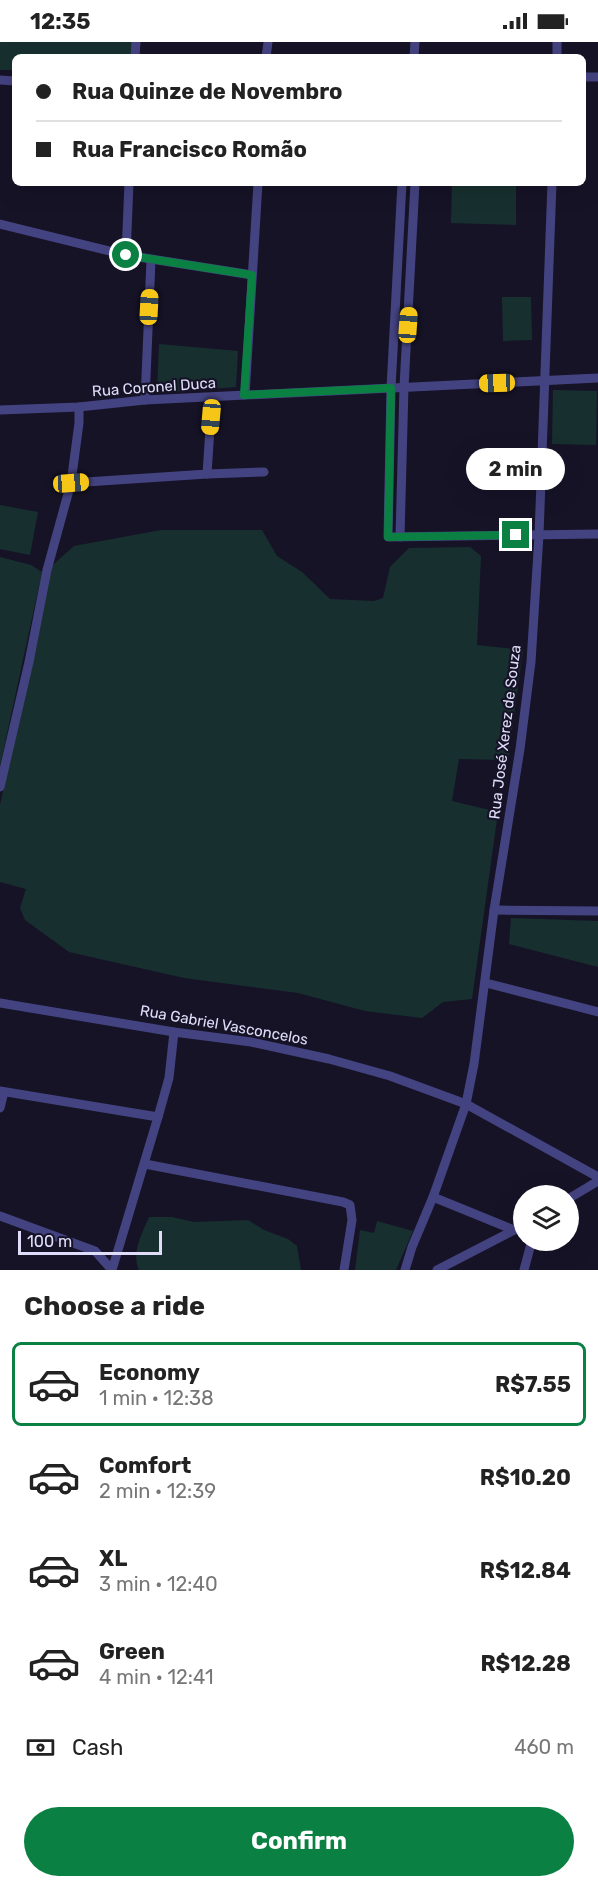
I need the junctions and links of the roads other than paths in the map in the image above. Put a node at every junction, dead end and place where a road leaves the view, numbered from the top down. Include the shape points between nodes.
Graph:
1 (129, 186) edge
2 (258, 186) edge
3 (402, 186) edge
4 (415, 186) edge
5 (552, 186) edge
6 (0, 224) edge
7 (400, 243) junction
8 (412, 243) junction
9 (126, 255) junction
10 (151, 260) junction
11 (252, 275) junction
12 (397, 304) junction
13 (410, 304) junction
14 (598, 378) edge
15 (543, 381) junction
16 (404, 387) junction
17 (391, 388) junction
18 (244, 395) junction
19 (212, 398) junction
20 (145, 400) junction
21 (79, 407) junction
22 (0, 410) edge
23 (264, 472) dead end
24 (207, 474) junction
25 (400, 477) junction
26 (388, 478) junction
27 (71, 483) junction
28 (598, 534) edge
29 (538, 535) junction
30 (400, 537) junction
31 (0, 787) edge
32 (494, 910) junction
33 (598, 911) edge
34 (486, 983) junction
35 (0, 1003) edge
36 (598, 1012) edge
37 (174, 1032) junction
38 (2, 1092) edge
39 (466, 1104) junction
40 (0, 1108) edge
41 (158, 1117) junction
42 (145, 1164) junction
43 (598, 1179) edge
44 (579, 1192) edge
45 (433, 1197) junction
46 (0, 1216) edge
47 (513, 1230) edge
48 (513, 1231) edge
49 (529, 1251) edge
50 (112, 1270) edge
51 (344, 1270) edge
52 (405, 1270) edge
53 (437, 1270) edge
54 (524, 1270) edge

1 - 9 street
2 - 11 street
3 - 7 street
4 - 8 street
5 - 15 street, Rua José Xerez de Souza
6 - 9 street
7 - 8 street
7 - 12 street
8 - 13 street
9 - 10 street
10 - 11 street
10 - 20 street
11 - 18 street
12 - 13 street
12 - 17 street
13 - 16 street
14 - 15 street, Rua Coronel Duca
15 - 16 street, Rua Coronel Duca
15 - 29 street, Rua José Xerez de Souza
16 - 17 street, Rua Coronel Duca
16 - 25 street
17 - 18 street, Rua Coronel Duca
17 - 26 street
18 - 19 street, Rua Coronel Duca
19 - 20 street, Rua Coronel Duca
19 - 24 street
20 - 21 street, Rua Coronel Duca
21 - 22 street, Rua Coronel Duca
21 - 27 street
23 - 24 street
24 - 27 street
25 - 26 street
25 - 30 street
26 - 30 street via 388,537
27 - 31 street via 47,570
28 - 29 street
29 - 30 street
29 - 32 street, Rua José Xerez de Souza via 531,662
32 - 33 street
32 - 34 street, Rua José Xerez de Souza
34 - 36 street
34 - 39 street, Rua José Xerez de Souza
35 - 37 street, Rua Gabriel Vasconcelos
37 - 39 street, Rua Gabriel Vasconcelos via 251,1042 329,1059
37 - 41 street via 169,1078
38 - 40 street
38 - 41 street
39 - 43 street, Rua Gabriel Vasconcelos
39 - 45 street, Rua José Xerez de Souza
41 - 42 street
42 - 50 street
42 - 51 street via 350,1205 352,1220
43 - 44 street
45 - 47 street
45 - 52 street, Rua José Xerez de Souza
46 - 50 street via 95,1251
48 - 53 street
49 - 54 street

